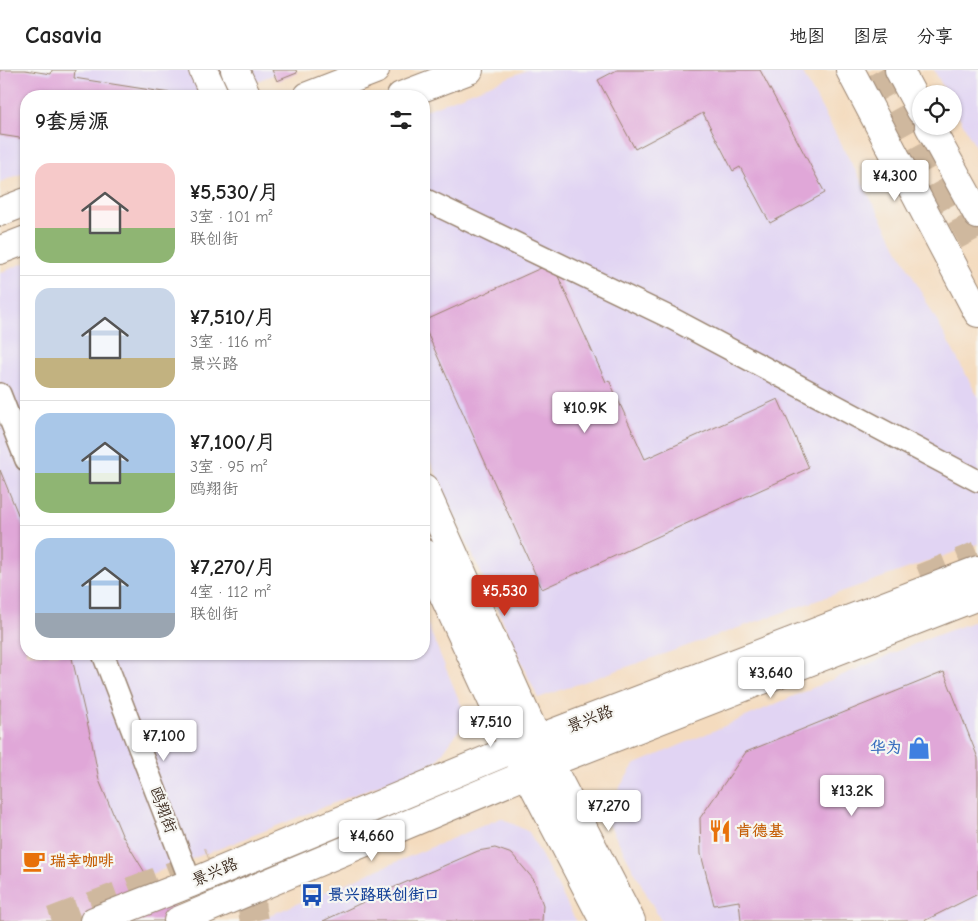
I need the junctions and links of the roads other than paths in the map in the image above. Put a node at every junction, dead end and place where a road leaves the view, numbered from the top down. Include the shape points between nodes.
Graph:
1 (203, 70) edge
2 (235, 70) edge
3 (375, 70) edge
4 (469, 70) edge
5 (850, 70) edge
6 (899, 70) edge
7 (212, 90) edge
8 (244, 90) edge
9 (323, 90) edge
10 (417, 90) edge
11 (912, 94) edge
12 (935, 135) edge
13 (430, 202) edge
14 (20, 204) edge
15 (0, 212) edge
16 (978, 215) edge
17 (20, 242) edge
18 (0, 250) edge
19 (978, 313) edge
20 (0, 394) edge
21 (20, 445) edge
22 (978, 481) edge
23 (430, 503) edge
24 (430, 564) edge
25 (978, 570) edge
26 (978, 596) edge
27 (105, 660) edge
28 (526, 744) junction
29 (538, 769) junction
30 (191, 883) junction
31 (94, 921) edge
32 (178, 921) edge
33 (604, 921) edge
34 (631, 921) edge

1 - 7 street
2 - 8 street
3 - 9 street
4 - 10 street
5 - 19 street
6 - 11 street
12 - 16 street
13 - 22 street via 671,318
14 - 15 street
17 - 18 street
20 - 21 street
23 - 28 street
24 - 28 street
25 - 28 street, 景兴路
26 - 29 street, 景兴路
27 - 30 street, 鸥翔街
28 - 29 street
28 - 30 street, 景兴路
29 - 32 street, 景兴路
29 - 33 street
29 - 34 street
30 - 31 street, 景兴路

